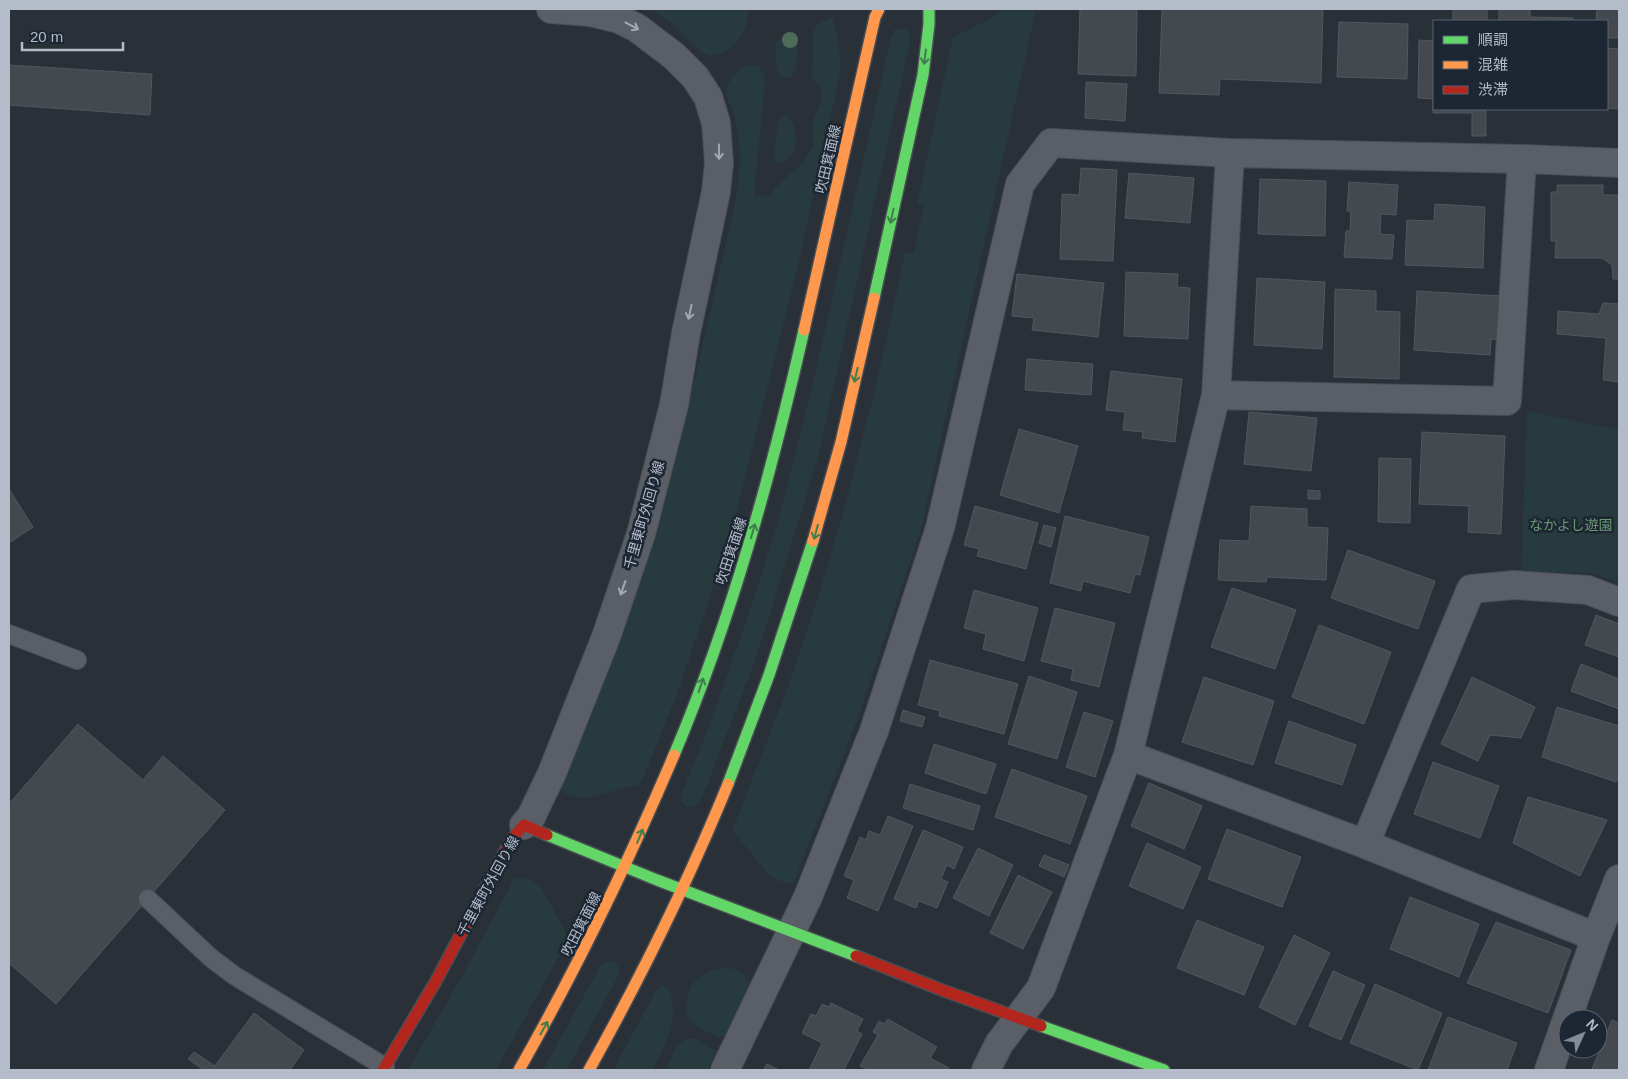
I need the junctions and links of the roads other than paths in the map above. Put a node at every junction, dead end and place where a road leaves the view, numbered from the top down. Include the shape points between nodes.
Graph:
1 (551, 9) edge
2 (879, 9) edge
3 (929, 9) edge
4 (1230, 153) junction
5 (1522, 159) junction
6 (1619, 163) edge
7 (1216, 395) junction
8 (1619, 602) edge
9 (9, 634) edge
10 (77, 660) dead end
11 (1128, 755) junction
12 (524, 825) junction
13 (1365, 844) junction
14 (626, 868) junction
15 (1619, 879) edge
16 (683, 890) junction
17 (148, 898) dead end
18 (792, 931) junction
19 (1596, 937) junction
20 (1019, 1017) junction
21 (384, 1069) edge
22 (519, 1070) edge
23 (589, 1070) edge
24 (725, 1070) edge
25 (986, 1070) edge
26 (1164, 1070) edge
27 (1549, 1070) edge

1 -> 12 street, 千里東町外回り線 via 590,12 619,19 637,28 674,56 696,78 708,97 716,123 719,162 674,405 641,534 606,637 552,773
14 -> 2 main road, 吹田箕面線 via 686,726 756,524
3 -> 16 main road via 923,75 840,444 820,517 760,700
4 - 5 street
4 - 7 street
4 - 18 street via 1051,143 1020,184 940,528 874,731
5 - 6 street
5 - 7 street via 1507,401
7 - 11 street
8 - 13 street via 1588,590 1514,585 1471,589
9 - 10 lane
11 - 13 street
11 - 20 street via 1041,988
12 - 14 main road
12 - 21 main road, 千里東町外回り線 via 500,859 436,981
13 - 19 street
14 - 16 main road
22 -> 14 main road, 吹田箕面線
15 - 19 street
16 - 18 main road
16 - 23 main road
17 - 21 lane via 211,958 235,976
18 - 20 main road
18 - 24 street
19 - 27 street
20 - 25 street via 998,1044
20 - 26 main road

